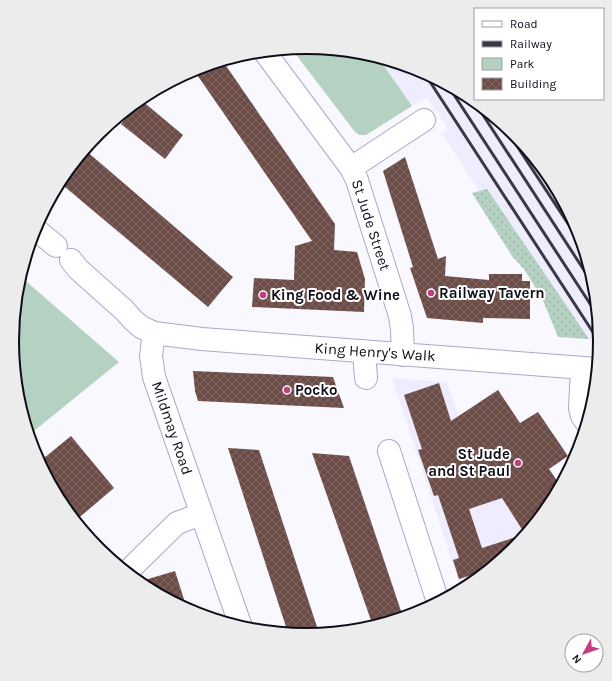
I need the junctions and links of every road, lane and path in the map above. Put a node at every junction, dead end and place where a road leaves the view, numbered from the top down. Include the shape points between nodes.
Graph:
1 (268, 56) edge
2 (424, 120) dead end
3 (351, 168) junction
4 (40, 233) edge
5 (154, 333) junction
6 (364, 351) junction
7 (403, 355) junction
8 (590, 368) edge
9 (366, 378) dead end
10 (583, 417) edge
11 (389, 451) dead end
12 (201, 514) junction
13 (131, 568) edge
14 (436, 596) edge
15 (238, 619) edge

1 - 3 street, St Jude Street
2 - 3 street
3 - 7 street, St Jude Street via 371,220 400,316
4 - 5 street via 133,320
5 - 6 street, King Henry's Walk
5 - 12 street, Mildmay Road via 151,356 154,377
6 - 7 street, King Henry's Walk
6 - 9 street
7 - 8 street, King Henry's Walk
8 - 10 street via 580,408
11 - 14 street
12 - 13 street via 177,523
12 - 15 street, Mildmay Road

